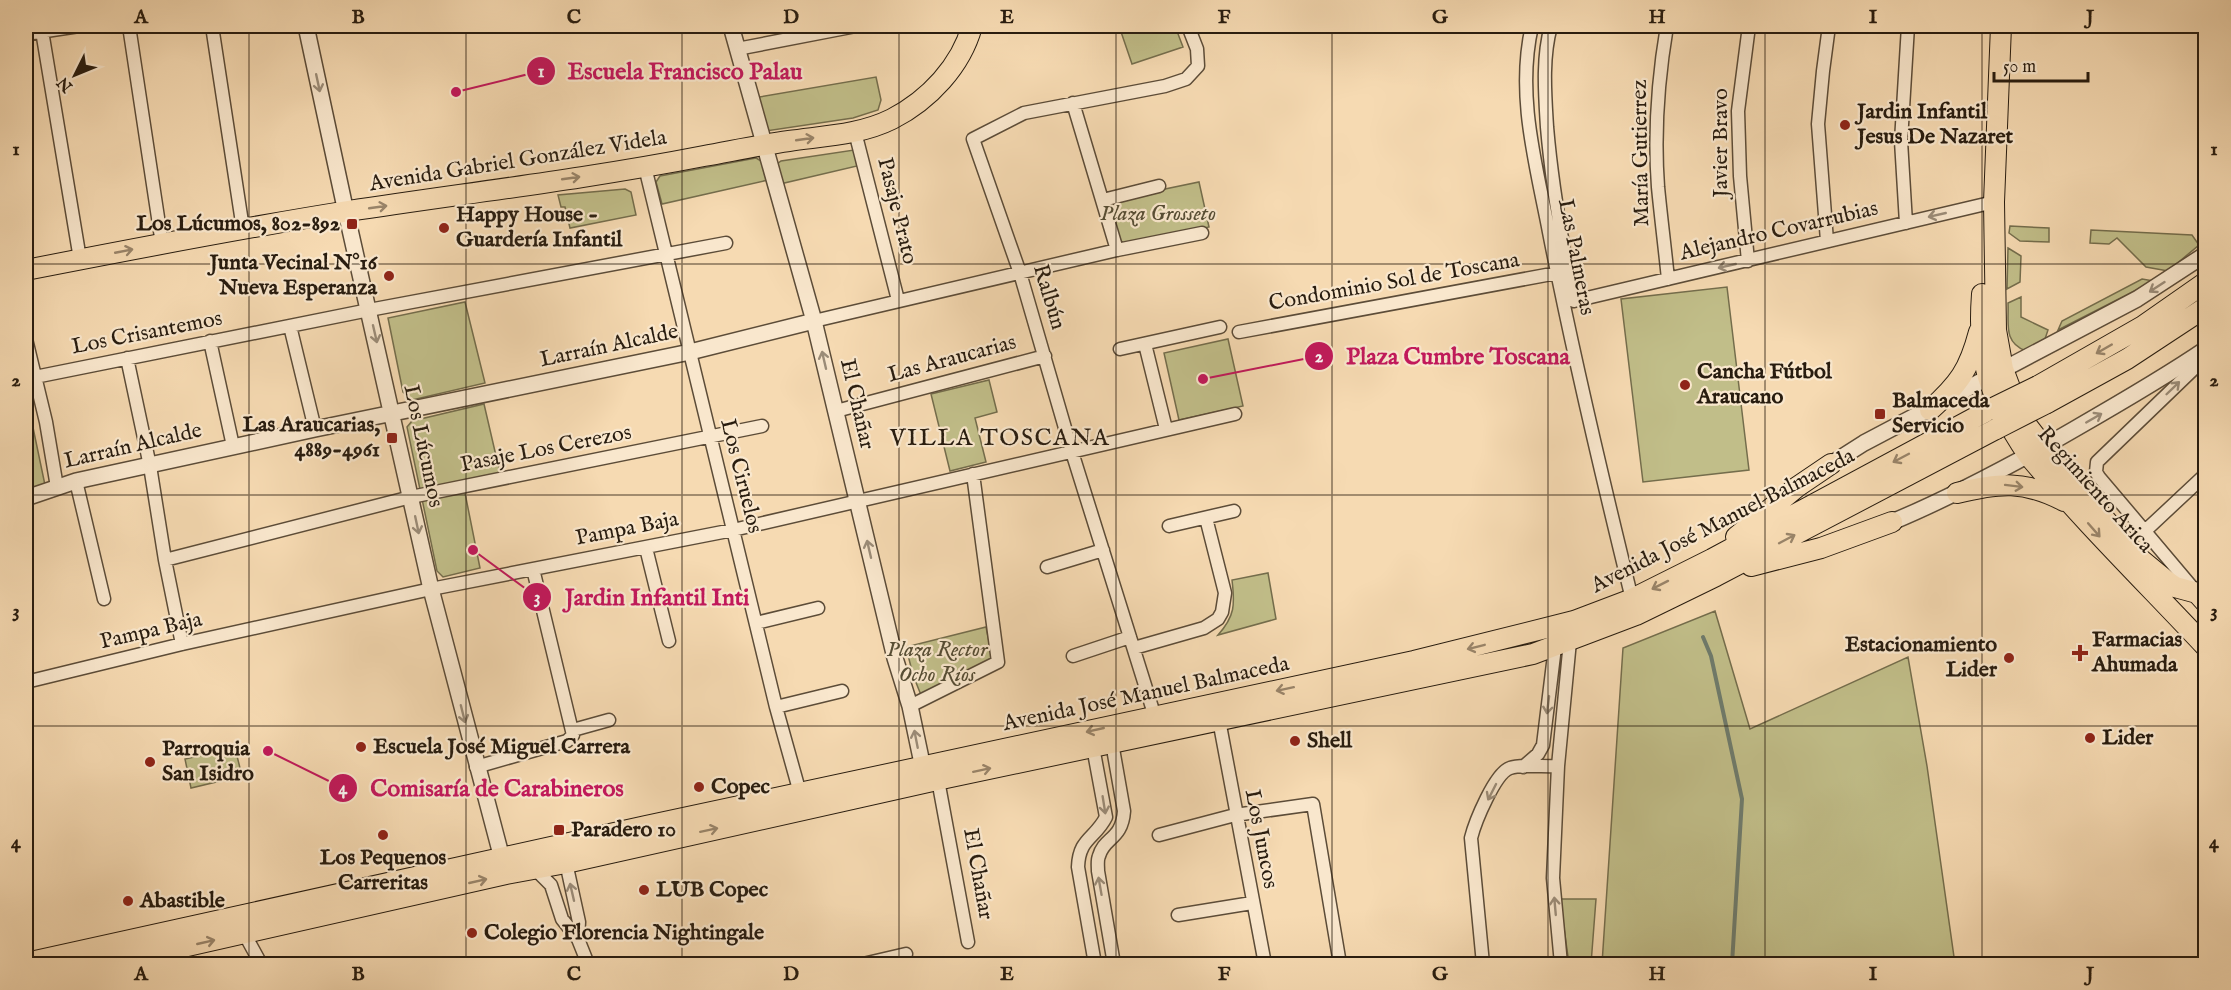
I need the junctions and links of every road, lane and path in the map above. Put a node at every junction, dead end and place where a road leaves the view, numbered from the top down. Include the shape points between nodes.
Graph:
1 (79, 26) edge
2 (129, 26) edge
3 (212, 26) edge
4 (306, 26) edge
5 (731, 26) edge
6 (856, 26) edge
7 (972, 26) edge
8 (1188, 26) edge
9 (1532, 26) edge
10 (1551, 26) edge
11 (1668, 26) edge
12 (1749, 26) edge
13 (1829, 26) edge
14 (1908, 26) edge
15 (2001, 26) edge
16 (42, 31) junction
17 (26, 34) edge
18 (737, 49) junction
19 (1073, 103) junction
20 (855, 132) junction
21 (764, 145) junction
22 (645, 167) junction
23 (1159, 186) dead end
24 (1103, 200) junction
25 (1994, 202) junction
26 (346, 212) junction
27 (1906, 223) junction
28 (243, 229) junction
29 (1202, 233) dead end
30 (1827, 242) junction
31 (726, 243) dead end
32 (162, 244) junction
33 (1117, 250) junction
34 (666, 254) junction
35 (2205, 254) edge
36 (80, 259) junction
37 (1748, 261) junction
38 (26, 270) edge
39 (1020, 273) junction
40 (1557, 273) junction
41 (1668, 279) junction
42 (2205, 282) edge
43 (898, 300) junction
44 (1574, 301) joint
45 (2205, 307) edge
46 (369, 310) junction
47 (814, 321) junction
48 (1982, 321) junction
49 (290, 326) junction
50 (1220, 327) dead end
51 (1239, 332) dead end
52 (26, 339) edge
53 (210, 341) junction
54 (1145, 344) junction
55 (1120, 349) dead end
56 (2205, 349) edge
57 (690, 352) junction
58 (1045, 356) junction
59 (2205, 357) edge
60 (127, 358) junction
61 (1995, 373) junction
62 (31, 374) edge
63 (2043, 394) junction
64 (1930, 410) junction
65 (836, 411) junction
66 (393, 414) junction
67 (1235, 414) dead end
68 (762, 426) dead end
69 (315, 429) junction
70 (1166, 429) junction
71 (711, 438) junction
72 (233, 446) junction
73 (2036, 451) junction
74 (1072, 452) junction
75 (1831, 464) joint
76 (150, 466) junction
77 (973, 474) junction
78 (2205, 474) edge
79 (76, 481) junction
80 (57, 487) junction
81 (1957, 493) junction
82 (411, 497) junction
83 (26, 498) edge
84 (858, 501) junction
85 (2075, 509) junction
86 (1234, 511) dead end
87 (1206, 518) junction
88 (1892, 522) joint
89 (1169, 526) dead end
90 (733, 530) junction
91 (2145, 531) junction
92 (646, 548) junction
93 (1103, 550) junction
94 (165, 560) junction
95 (1047, 567) dead end
96 (1714, 567) junction
97 (533, 569) junction
98 (431, 589) junction
99 (2203, 594) edge
100 (104, 598) dead end
101 (1632, 599) junction
102 (819, 608) dead end
103 (756, 623) junction
104 (669, 641) dead end
105 (1132, 643) junction
106 (182, 644) junction
107 (1562, 644) junction
108 (2205, 647) edge
109 (1073, 656) dead end
110 (26, 682) edge
111 (842, 691) dead end
112 (776, 706) junction
113 (909, 706) junction
114 (1155, 717) junction
115 (609, 720) dead end
116 (1219, 720) junction
117 (573, 730) junction
118 (1103, 745) junction
119 (1558, 766) junction
120 (476, 767) junction
121 (1523, 767) junction
122 (930, 774) junction
123 (800, 793) junction
124 (1235, 815) junction
125 (1159, 836) dead end
126 (564, 854) junction
127 (504, 867) junction
128 (536, 870) junction
129 (1252, 903) junction
130 (1178, 915) dead end
131 (1106, 917) junction
132 (1087, 919) junction
133 (244, 933) junction
134 (578, 939) junction
135 (968, 942) dead end
136 (906, 954) dead end
137 (129, 962) edge
138 (26, 963) edge
139 (108, 964) edge
140 (261, 964) edge
141 (588, 964) edge
142 (863, 964) edge
143 (1095, 964) edge
144 (1114, 964) edge
145 (1265, 964) edge
146 (1340, 964) edge
147 (1483, 964) edge
148 (1561, 964) edge

1 - 16 street
2 - 32 street
3 - 28 street
4 -> 26 street, Los Lúcumos
5 - 18 street, El Chañar
6 - 18 street
7 - 20 main road, Avenida Gabriel González Videla via 953,67 933,90 893,119
8 - 19 street, Ralbún via 1197,49 1198,66 1186,80
9 - 40 street, Las Palmeras via 1526,67 1527,103
10 - 44 street, Las Palmeras via 1546,47 1545,102 1557,215
11 - 41 street, María Gutierrez via 1660,68 1657,127 1658,186
12 - 37 street, Javier Bravo via 1738,111
13 - 30 street via 1818,124
14 - 27 street via 1901,141
15 - 25 main road, Regimiento Arica
16 - 17 street
16 - 36 street
18 - 21 street, El Chañar
19 - 24 street
19 - 39 street, Ralbún via 1024,113 973,139
21 -> 20 main road, Avenida Gabriel González Videla
20 - 43 street, Pasaje Prato
21 - 22 main road, Avenida Gabriel González Videla
21 - 47 street, El Chañar
26 -> 22 main road, Avenida Gabriel González Videla
22 - 34 street, Los Ciruelos
23 - 24 street
24 - 33 street
25 -> 27 street, Alejandro Covarrubias
25 - 48 main road, Regimiento Arica
25 - 61 main road, Regimiento Arica
26 - 28 main road, Avenida Gabriel González Videla
26 - 46 street, Los Lúcumos
27 - 30 street, Alejandro Covarrubias
28 - 32 main road, Avenida Gabriel González Videla
29 - 33 street, Larraín Alcalde
30 - 37 street, Alejandro Covarrubias
31 - 34 street, Los Crisantemos
36 -> 32 main road, Avenida Gabriel González Videla
33 - 39 street, Larraín Alcalde
34 - 46 street, Los Crisantemos
34 - 57 street, Los Ciruelos
35 -> 61 street via 2137,299
36 - 38 main road, Avenida Gabriel González Videla
37 -> 41 street, Alejandro Covarrubias
39 - 43 street, Larraín Alcalde
39 - 58 street, Ralbún
40 - 51 street, Condominio Sol de Toscana
40 - 101 street, Las Palmeras
41 - 44 street, Alejandro Covarrubias
42 -> 63 main road, Avenida José Manuel Balmaceda
43 - 47 street, Larraín Alcalde
45 - 63 main road, Avenida José Manuel Balmaceda via 2127,359
46 - 49 street, Los Crisantemos
46 -> 66 street, Los Lúcumos
47 - 57 street, Larraín Alcalde
65 -> 47 street, El Chañar
48 - 61 main road, Regimiento Arica
48 - 64 main road via 1961,377
49 - 53 street, Los Crisantemos
49 - 69 street
50 - 54 street
52 - 62 street
53 - 60 street, Los Crisantemos
53 - 72 street
54 - 55 street
54 - 70 street
73 -> 56 street via 2152,385
57 - 66 street, Larraín Alcalde
57 - 71 street, Los Ciruelos
58 - 65 street, Las Araucarias
58 - 74 street, Ralbún
91 -> 59 street via 2099,477 2097,462
60 - 62 street, Los Crisantemos
60 - 76 street
61 - 64 street
61 - 73 main road, Regimiento Arica via 2034,437
62 - 80 street via 46,422
96 -> 63 main road, Avenida José Manuel Balmaceda, bridge via 1996,429
63 -> 96 main road, Avenida José Manuel Balmaceda, bridge via 1989,410
64 - 75 street
65 - 84 street, El Chañar
66 - 69 street, Larraín Alcalde
66 - 82 street, Los Lúcumos
67 - 70 street, Pampa Baja
68 - 71 street, Pasaje Los Cerezos
69 - 72 street, Larraín Alcalde
70 - 74 street, Pampa Baja
71 - 82 street, Pasaje Los Cerezos
71 - 90 street, Los Ciruelos
72 - 76 street, Larraín Alcalde
73 - 81 street
73 - 85 main road, Regimiento Arica
73 - 99 main road, Regimiento Arica via 2161,577 2175,586
74 - 77 street, Pampa Baja
74 - 93 street, Ralbún
75 - 96 main road via 1748,526
76 - 79 street, Larraín Alcalde
76 - 94 street
77 - 84 street, Pampa Baja
77 - 113 street via 998,662
78 - 91 street
79 - 80 street, Larraín Alcalde
79 - 100 street
80 - 83 street, Larraín Alcalde
81 -> 85 main road via 2013,485 2043,491
81 - 88 street
82 - 94 street, Pasaje Los Cerezos
82 -> 98 street, Los Lúcumos
84 - 90 street, Pampa Baja
113 -> 84 street, El Chañar
85 -> 108 main road, Regimiento Arica
86 - 87 street
87 - 89 street
87 - 105 street via 1225,593 1218,619 1204,628
88 - 96 main road via 1821,548
90 - 92 street, Pampa Baja
90 - 103 street, Los Ciruelos
91 - 99 street
92 - 97 street, Pampa Baja
92 - 104 street
93 - 95 street
93 - 105 street, Ralbún
94 - 106 street
96 -> 101 main road, Avenida José Manuel Balmaceda
96 - 107 main road, Avenida José Manuel Balmaceda via 1636,615
97 - 98 street, Pampa Baja
97 - 117 street
98 - 106 street, Pampa Baja
98 -> 120 street, Los Lúcumos
101 -> 114 main road, Avenida José Manuel Balmaceda via 1574,621 1457,652
102 - 103 street
103 - 112 street, Los Ciruelos
105 - 109 street
105 - 114 street, Ralbún
106 - 110 street, Pampa Baja
107 - 116 main road, Avenida José Manuel Balmaceda via 1533,654
107 - 119 street
107 -> 121 street via 1543,745
111 - 112 street
112 - 123 street, Los Ciruelos
122 -> 113 street, El Chañar
114 -> 122 main road, Avenida José Manuel Balmaceda
115 - 117 street
116 - 118 main road, Avenida José Manuel Balmaceda
116 - 124 street, Los Juncos
117 - 120 street via 567,741
122 -> 118 main road, Avenida José Manuel Balmaceda
131 -> 118 street via 1098,856 1119,832 1124,811
118 -> 132 street via 1106,817 1078,855
119 - 121 street
148 -> 119 street via 1553,878
120 - 127 street, Los Lúcumos
121 -> 147 street via 1511,767 1500,774 1471,838
122 - 123 main road, Avenida José Manuel Balmaceda
126 -> 122 main road, Avenida José Manuel Balmaceda via 905,788
122 - 135 street, El Chañar
123 - 126 main road, Avenida José Manuel Balmaceda
124 - 125 street
124 - 129 street, Los Juncos
124 - 146 street via 1313,804
126 - 127 main road, Avenida José Manuel Balmaceda
126 - 128 main road, Avenida José Manuel Balmaceda
134 -> 126 street via 579,922
127 - 128 main road, Avenida José Manuel Balmaceda
133 -> 127 main road, Avenida José Manuel Balmaceda
127 - 138 main road, Avenida José Manuel Balmaceda
128 - 134 street via 551,885 562,919
129 - 130 street
129 - 145 street, Los Juncos
131 - 132 street
131 - 144 street
132 - 143 street
137 -> 133 main road, Avenida José Manuel Balmaceda
133 - 140 street
134 - 141 street
136 - 142 street
137 - 139 main road, Avenida José Manuel Balmaceda

